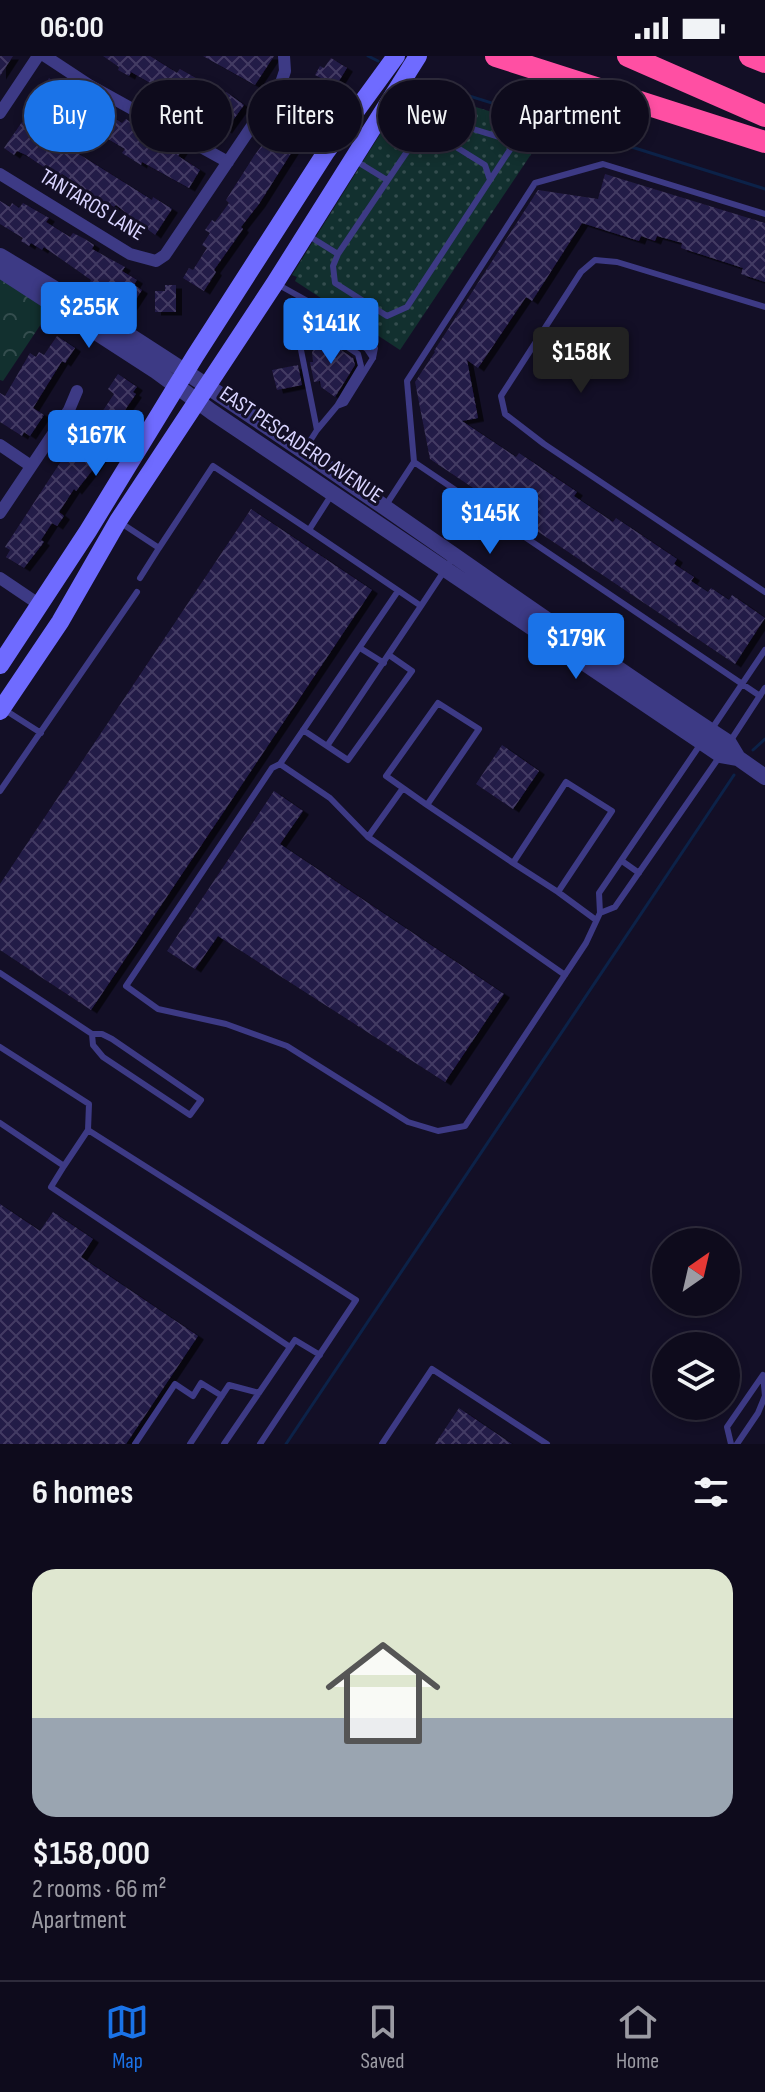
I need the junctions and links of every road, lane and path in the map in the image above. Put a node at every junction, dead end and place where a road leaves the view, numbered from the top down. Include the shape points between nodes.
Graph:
1 (38, 56) edge
2 (45, 56) edge
3 (284, 56) edge
4 (396, 56) edge
5 (418, 56) edge
6 (496, 56) edge
7 (628, 56) edge
8 (750, 56) edge
9 (765, 62) edge
10 (0, 113) edge
11 (765, 116) edge
12 (475, 130) edge
13 (765, 142) edge
14 (406, 152) edge
15 (464, 152) edge
16 (353, 159) junction
17 (228, 162) junction
18 (0, 174) edge
19 (387, 180) junction
20 (490, 180) junction
21 (765, 214) edge
22 (306, 234) junction
23 (338, 254) junction
24 (0, 256) edge
25 (0, 270) edge
26 (275, 283) junction
27 (765, 307) edge
28 (309, 312) junction
29 (373, 358) junction
30 (181, 379) junction
31 (77, 391) dead end
32 (202, 394) junction
33 (337, 406) junction
34 (317, 430) junction
35 (0, 445) edge
36 (303, 451) junction
37 (414, 462) junction
38 (31, 466) junction
39 (333, 493) junction
40 (384, 508) junction
41 (0, 513) edge
42 (118, 521) junction
43 (309, 530) junction
44 (159, 548) junction
45 (449, 562) junction
46 (0, 578) edge
47 (140, 578) dead end
48 (398, 591) junction
49 (137, 592) dead end
50 (765, 592) edge
51 (40, 605) junction
52 (421, 606) junction
53 (360, 648) junction
54 (765, 650) edge
55 (389, 655) junction
56 (384, 663) junction
57 (0, 665) edge
58 (743, 685) junction
59 (765, 688) edge
60 (760, 696) junction
61 (1, 708) edge
62 (303, 730) junction
63 (41, 733) junction
64 (706, 736) junction
65 (327, 746) junction
66 (729, 752) junction
67 (280, 764) junction
68 (765, 777) edge
69 (403, 788) junction
70 (0, 791) edge
71 (427, 805) junction
72 (368, 837) junction
73 (622, 861) junction
74 (513, 863) junction
75 (639, 873) junction
76 (558, 892) junction
77 (598, 916) junction
78 (0, 973) edge
79 (565, 975) junction
80 (92, 1034) junction
81 (0, 1047) edge
82 (0, 1123) edge
83 (88, 1130) junction
84 (64, 1166) junction
85 (290, 1347) junction
86 (320, 1355) junction
87 (764, 1374) edge
88 (259, 1393) junction
89 (222, 1396) junction
90 (135, 1444) edge
91 (190, 1444) edge
92 (224, 1444) edge
93 (260, 1444) edge
94 (382, 1444) edge
95 (547, 1444) edge
96 (731, 1444) edge
97 (737, 1444) edge

1 - 10 street
2 - 17 street
3 - 17 street via 281,83
4 - 30 main road via 326,152
5 - 16 main road
6 - 13 highway
7 - 11 highway
8 - 9 highway
12 - 20 lane via 515,142
14 - 19 lane
15 - 20 lane via 485,165
16 - 19 lane
16 - 22 main road
17 - 18 street, TANTAROS LANE via 156,261 130,254
19 - 23 lane
20 - 23 lane via 407,307 387,316 335,283
21 - 37 lane via 603,164 535,183 407,381
22 - 23 lane
22 - 26 main road
24 - 30 street, EAST PESCADERO AVENUE via 91,310
25 - 30 street, EAST PESCADERO AVENUE
26 - 28 lane
26 - 32 main road
27 - 50 lane via 595,260 581,272 501,396 505,414 544,444
28 - 29 lane
28 - 29 lane via 331,312 366,338 375,348
28 - 33 lane via 358,354 361,366
28 - 34 lane via 297,330
29 - 33 lane via 345,403
30 - 32 street, EAST PESCADERO AVENUE
30 - 51 main road
31 - 38 street
32 - 36 street, EAST PESCADERO AVENUE
32 - 39 street, EAST PESCADERO AVENUE
32 - 42 main road
33 - 34 lane
34 - 36 lane
35 - 38 street
36 - 40 street, EAST PESCADERO AVENUE
37 - 40 lane
37 - 58 lane
38 - 41 street
39 - 43 lane
39 - 45 street, EAST PESCADERO AVENUE
40 - 45 street, EAST PESCADERO AVENUE
42 - 44 lane
42 - 61 main road via 60,622
43 - 44 lane via 213,466
43 - 48 lane
44 - 47 lane
45 - 52 lane
45 - 64 street, EAST PESCADERO AVENUE
46 - 51 street
48 - 52 lane
48 - 53 lane
49 - 63 lane
51 - 57 main road
52 - 55 lane
53 - 56 lane
53 - 62 lane
54 - 58 lane
55 - 56 lane
55 - 65 lane via 412,671 348,760
56 - 65 lane
58 - 60 lane
58 - 64 lane
59 - 60 lane
60 - 66 lane
61 - 63 lane
62 - 65 lane
62 - 67 lane
63 - 70 lane
64 - 66 street, EAST PESCADERO AVENUE
64 - 73 lane
66 - 68 street, EAST PESCADERO AVENUE
66 - 75 lane
67 - 72 lane via 330,798
67 - 79 lane via 272,768 126,986 158,1009 226,1024 287,1046 408,1122 438,1131 465,1126
69 - 71 lane
69 - 71 lane via 386,776 438,703 479,729
69 - 72 lane
71 - 74 lane
72 - 79 lane
73 - 75 lane
73 - 77 lane via 599,893
74 - 76 lane
74 - 76 lane via 566,782 612,811
75 - 77 lane via 615,907
76 - 77 lane
77 - 79 lane
78 - 80 lane
80 - 80 lane via 103,1057 190,1115 201,1100 112,1039
81 - 83 lane via 89,1104
82 - 84 lane
83 - 84 lane
83 - 86 lane via 356,1300
84 - 85 lane via 51,1187
85 - 86 lane via 295,1340
85 - 88 lane
86 - 93 lane
87 - 96 lane via 727,1427
87 - 97 lane via 765,1396
88 - 89 lane via 229,1385
88 - 92 lane
89 - 90 lane via 201,1383 193,1396 175,1384
89 - 91 lane
94 - 95 lane via 432,1369

